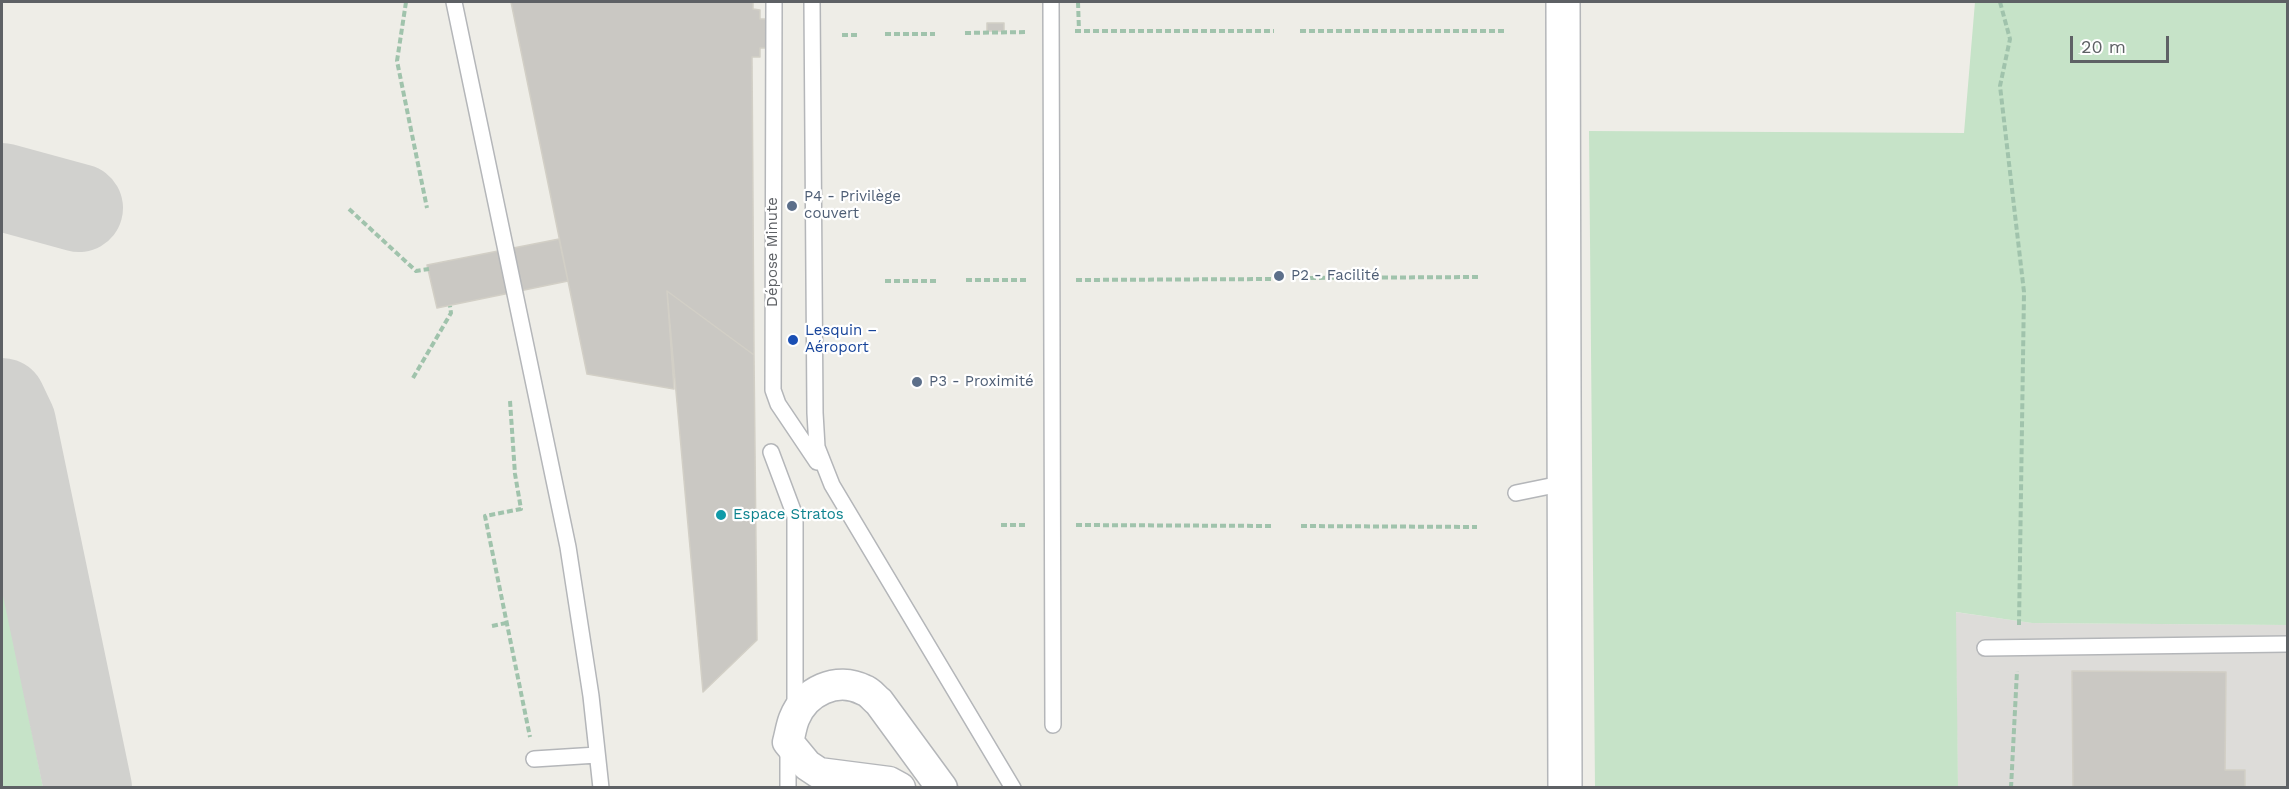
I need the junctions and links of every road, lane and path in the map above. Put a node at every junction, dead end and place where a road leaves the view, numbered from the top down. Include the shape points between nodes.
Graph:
1 (406, 2) edge
2 (454, 2) edge
3 (774, 2) edge
4 (812, 2) edge
5 (1051, 2) edge
6 (1078, 2) edge
7 (1563, 2) edge
8 (2000, 2) edge
9 (1072, 31) dead end
10 (1079, 31) junction
11 (1274, 31) dead end
12 (1300, 31) dead end
13 (1505, 31) dead end
14 (1039, 32) dead end
15 (965, 33) dead end
16 (885, 34) dead end
17 (935, 34) dead end
18 (842, 35) dead end
19 (858, 35) dead end
20 (427, 208) dead end
21 (349, 209) dead end
22 (429, 269) dead end
23 (1481, 277) dead end
24 (1272, 279) dead end
25 (1301, 279) dead end
26 (937, 280) dead end
27 (966, 280) dead end
28 (1030, 280) dead end
29 (1066, 280) dead end
30 (885, 281) dead end
31 (450, 306) dead end
32 (413, 378) dead end
33 (508, 390) dead end
34 (771, 452) dead end
35 (1565, 483) junction
36 (832, 484) junction
37 (1516, 493) dead end
38 (1001, 525) dead end
39 (1030, 525) dead end
40 (1067, 525) dead end
41 (1275, 526) dead end
42 (1301, 526) dead end
43 (1477, 527) dead end
44 (506, 623) junction
45 (492, 626) dead end
46 (2288, 644) edge
47 (2018, 647) junction
48 (1985, 648) dead end
49 (1053, 725) dead end
50 (799, 753) edge
51 (597, 755) junction
52 (534, 759) joint
53 (601, 788) edge
54 (788, 788) edge
55 (900, 788) edge
56 (942, 788) edge
57 (1013, 788) edge
58 (1565, 788) edge
59 (2012, 788) edge

1 - 20 path via 397,61
2 - 51 lane via 568,547
3 - 36 lane, Dépose Minute via 773,390 778,404
4 - 36 lane via 815,432
5 - 49 lane
6 - 10 path
7 - 35 street
8 - 47 path via 2010,39 2000,86 2024,292
9 - 10 path
10 - 11 path
12 - 13 path
14 - 15 path
16 - 17 path
18 - 19 path
21 - 22 path via 416,272
23 - 25 path
24 - 29 path
26 - 30 path
27 - 28 path
31 - 32 path via 451,313
33 - 44 path via 514,474 521,508 485,516
34 - 50 lane via 795,516
35 - 37 lane
35 - 58 street
36 - 57 lane
38 - 39 path
40 - 41 path
42 - 43 path
44 - 45 path
44 - 52 path
46 - 47 lane
47 - 48 lane
47 - 59 path
50 - 54 lane
50 - 55 street via 819,774 889,782
50 - 56 street via 805,701 833,684 848,684 866,690 879,702
51 - 52 lane
51 - 53 lane

